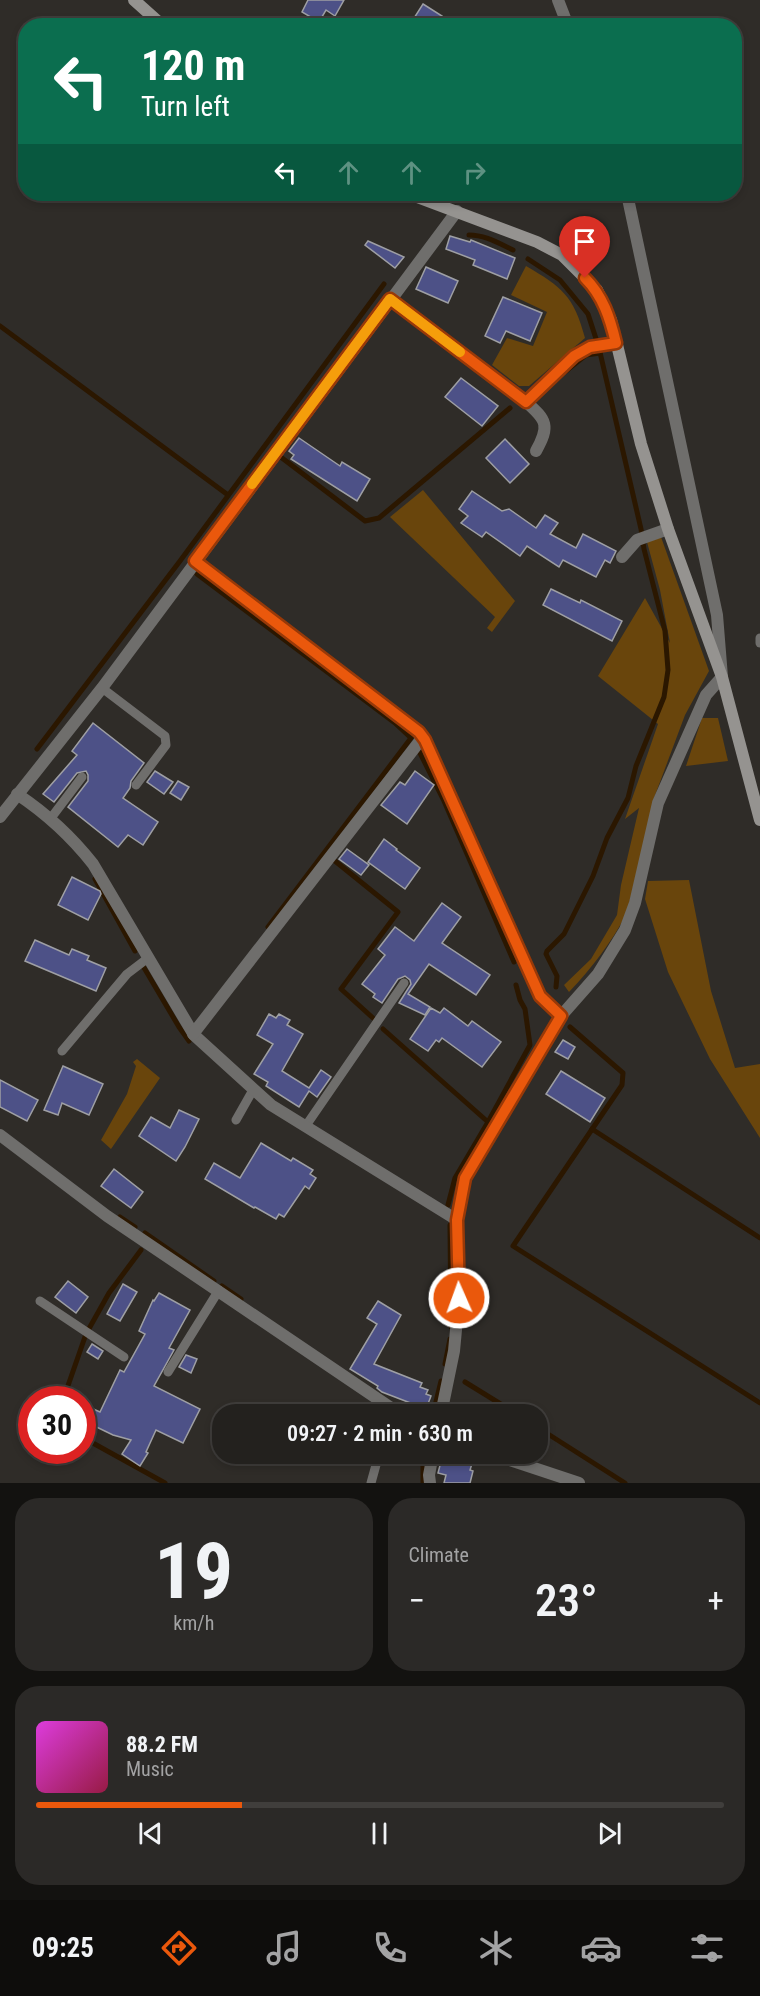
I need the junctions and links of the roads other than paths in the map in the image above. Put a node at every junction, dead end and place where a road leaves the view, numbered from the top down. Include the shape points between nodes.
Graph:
1 (134, 0) edge
2 (558, 0) edge
3 (154, 18) edge
4 (565, 18) edge
5 (429, 201) edge
6 (628, 201) edge
7 (457, 211) junction
8 (390, 299) junction
9 (613, 343) junction
10 (526, 402) junction
11 (536, 451) dead end
12 (668, 529) junction
13 (622, 557) dead end
14 (195, 561) junction
15 (760, 638) edge
16 (760, 643) edge
17 (722, 677) junction
18 (102, 688) junction
19 (422, 737) junction
20 (82, 777) dead end
21 (136, 785) dead end
22 (17, 794) junction
23 (0, 817) edge
24 (51, 818) junction
25 (760, 820) edge
26 (148, 958) junction
27 (404, 983) dead end
28 (561, 1016) junction
29 (193, 1034) junction
30 (62, 1051) dead end
31 (253, 1090) junction
32 (236, 1120) dead end
33 (305, 1127) junction
34 (0, 1135) edge
35 (457, 1220) junction
36 (219, 1290) junction
37 (40, 1301) dead end
38 (124, 1357) dead end
39 (168, 1372) dead end
40 (382, 1404) edge
41 (443, 1404) edge
42 (376, 1464) edge
43 (431, 1464) edge
44 (522, 1464) edge
45 (371, 1483) edge
46 (430, 1483) edge
47 (579, 1483) edge

1 - 3 street
2 - 4 street
5 - 7 street
6 - 17 street via 717,615
7 - 8 street
7 - 9 street via 562,255 597,290 611,320
8 - 10 street
8 - 14 street
9 - 10 street via 590,347 574,356
9 - 12 street
10 - 11 street via 546,425 545,436
12 - 13 street via 637,540
12 - 17 street
14 - 18 street
14 - 19 street
15 - 16 lane
17 - 25 street
17 - 28 street via 706,696 658,803 626,930 598,974
18 - 21 lane via 165,736 166,745
18 - 22 street
19 - 28 street via 540,996
19 - 29 street
20 - 24 lane
22 - 23 street
22 - 24 street
24 - 26 street via 93,864
26 - 29 street
26 - 30 lane via 127,974
27 - 33 lane
28 - 35 street via 465,1178
29 - 31 street
31 - 32 lane
31 - 33 street
33 - 35 street
34 - 36 street via 107,1216
35 - 41 street via 459,1298
36 - 39 lane
36 - 40 street
37 - 38 lane
42 - 45 lane
43 - 46 street
44 - 47 street

